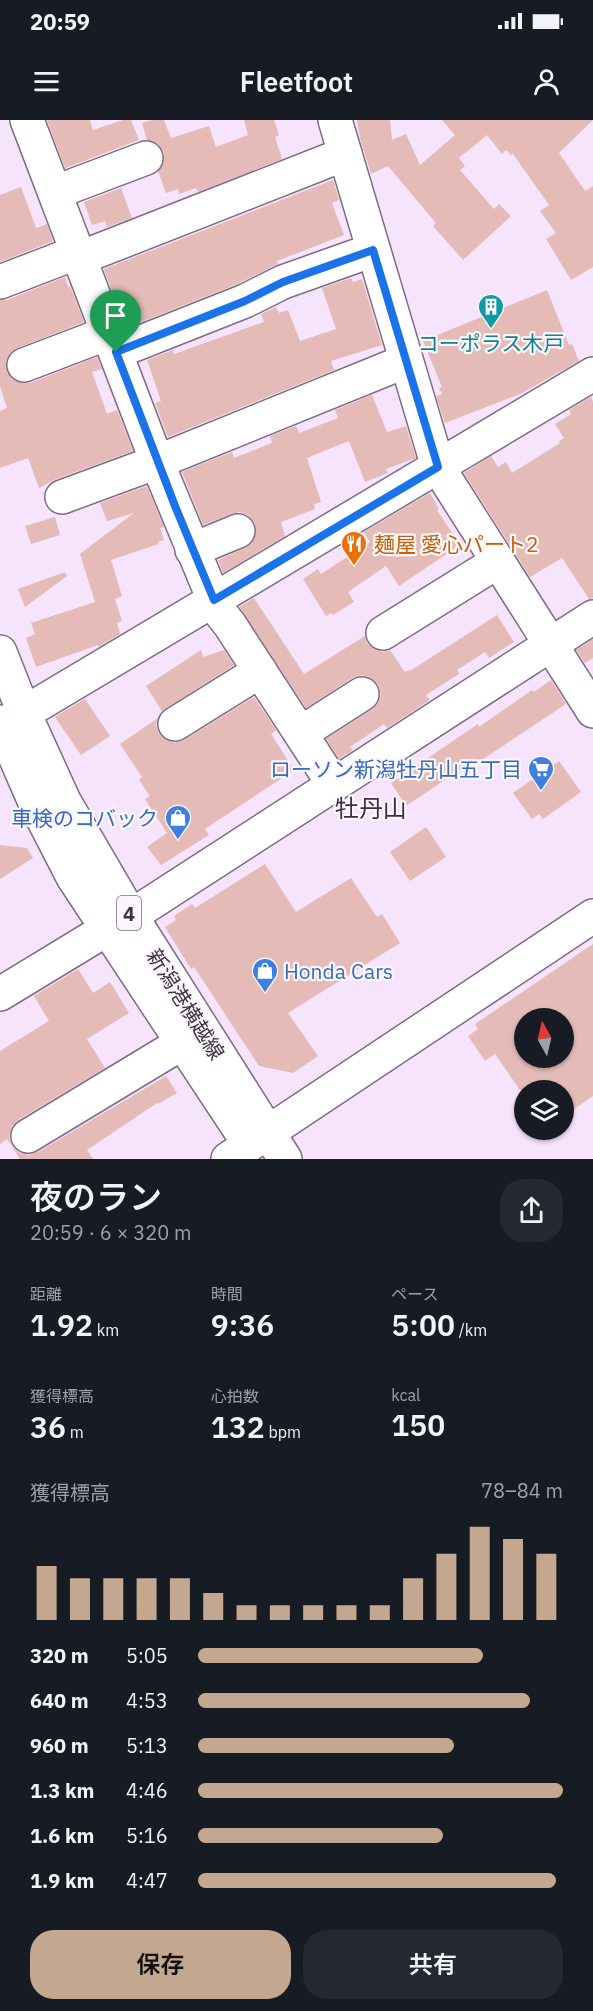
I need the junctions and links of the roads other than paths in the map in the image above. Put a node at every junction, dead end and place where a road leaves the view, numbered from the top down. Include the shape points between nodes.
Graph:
1 (27, 120) edge
2 (335, 120) edge
3 (345, 154) junction
4 (146, 158) dead end
5 (56, 192) junction
6 (373, 250) junction
7 (79, 255) junction
8 (0, 282) edge
9 (112, 342) junction
10 (406, 361) junction
11 (24, 365) dead end
12 (593, 374) edge
13 (157, 462) junction
14 (438, 467) junction
15 (62, 497) dead end
16 (238, 531) dead end
17 (192, 550) junction
18 (496, 562) junction
19 (213, 601) junction
20 (593, 617) edge
21 (383, 633) dead end
22 (549, 645) junction
23 (0, 652) edge
24 (260, 671) junction
25 (362, 694) dead end
26 (593, 711) edge
27 (7, 724) edge
28 (175, 724) dead end
29 (301, 733) junction
30 (334, 785) junction
31 (593, 916) edge
32 (119, 922) junction
33 (0, 994) edge
34 (182, 1043) junction
35 (28, 1136) dead end
36 (258, 1151) edge

1 - 5 street
2 - 3 street
3 - 6 street
3 - 7 street
4 - 5 street
5 - 7 street
6 - 9 street via 283,282 245,301
6 - 10 street
7 - 8 street
7 - 9 street
9 - 11 street
9 - 13 street
10 - 13 street
10 - 14 street
12 - 14 street
13 - 15 street
13 - 17 street
14 - 18 street
14 - 19 street
16 - 17 street
17 - 19 street
18 - 21 street
18 - 22 street
19 - 24 street
19 - 27 street
20 - 22 street
22 - 26 street
22 - 30 street
23 - 27 street, 新潟港横越線 / 4
24 - 28 street
24 - 29 street
25 - 29 street
27 - 32 street, 新潟港横越線 / 4 via 37,807 73,877
29 - 30 street
30 - 32 street
31 - 36 street
32 - 33 street
32 - 34 street, 新潟港横越線 / 4
32 - 36 street, 新潟港横越線 / 4
34 - 35 street
34 - 36 street, 新潟港横越線 / 4

